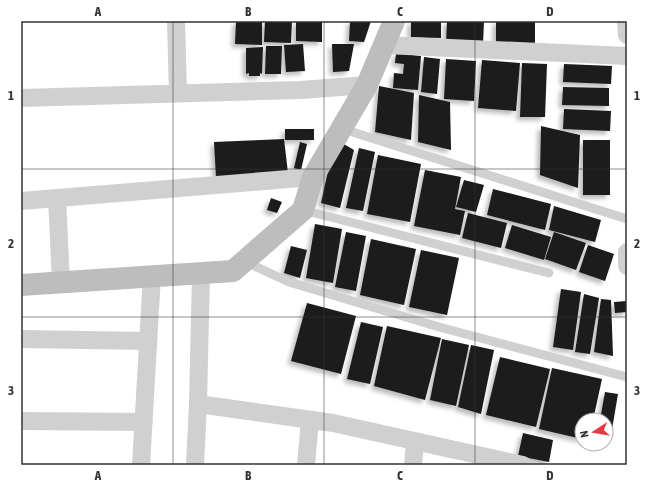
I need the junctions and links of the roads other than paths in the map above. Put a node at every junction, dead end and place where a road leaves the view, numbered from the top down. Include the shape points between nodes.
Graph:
1 (176, 21) edge
2 (394, 21) edge
3 (626, 21) edge
4 (627, 35) edge
5 (385, 44) junction
6 (627, 56) edge
7 (367, 85) junction
8 (178, 93) junction
9 (21, 98) edge
10 (343, 129) junction
11 (313, 177) junction
12 (57, 198) junction
13 (21, 201) edge
14 (304, 210) junction
15 (627, 218) edge
16 (627, 252) edge
17 (244, 261) junction
18 (627, 266) edge
19 (201, 273) junction
20 (549, 274) dead end
21 (152, 276) junction
22 (61, 282) junction
23 (21, 285) edge
24 (21, 339) edge
25 (148, 341) junction
26 (627, 377) edge
27 (198, 404) junction
28 (310, 420) junction
29 (21, 421) edge
30 (144, 422) junction
31 (415, 441) junction
32 (517, 464) edge
33 (141, 465) edge
34 (195, 465) edge
35 (306, 465) edge
36 (412, 465) edge

1 - 8 street
2 - 5 street
3 - 4 street
5 - 6 street
5 - 7 street
7 - 8 street via 301,90
7 - 10 street
8 - 9 street
10 - 11 street
10 - 15 lane
11 - 12 street
11 - 14 street
12 - 13 street
12 - 22 street
14 - 17 street
14 - 20 lane
16 - 18 street
17 - 19 street via 232,271
17 - 26 lane via 289,282 439,328
19 - 21 street
19 - 27 street
21 - 22 street
21 - 25 street
22 - 23 street
24 - 25 street
25 - 30 street
27 - 28 street
27 - 34 street
28 - 31 street
28 - 35 street
29 - 30 street
30 - 33 street
31 - 32 street
31 - 36 street

